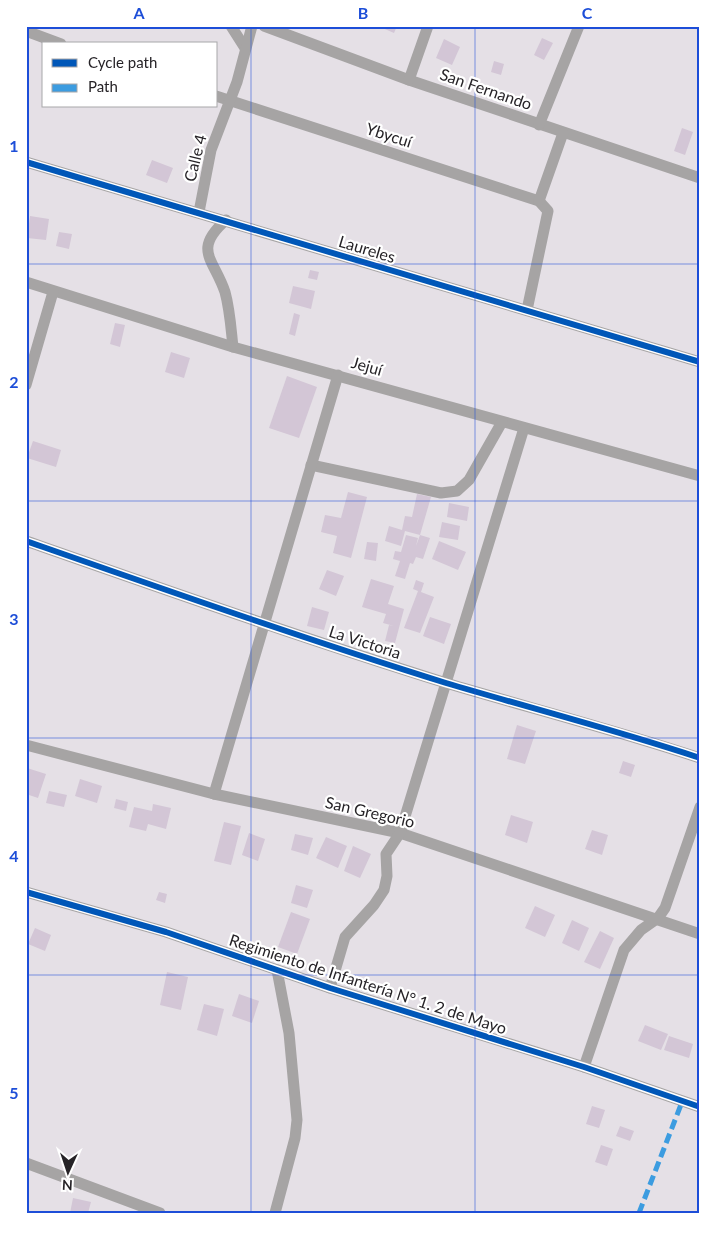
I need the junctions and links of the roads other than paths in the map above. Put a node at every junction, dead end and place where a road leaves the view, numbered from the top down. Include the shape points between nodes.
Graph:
1 (231, 26) edge
2 (252, 26) edge
3 (264, 26) edge
4 (428, 26) edge
5 (579, 26) edge
6 (26, 31) edge
7 (56, 42) edge
8 (245, 48) junction
9 (408, 80) junction
10 (218, 97) edge
11 (230, 100) junction
12 (539, 125) junction
13 (562, 133) junction
14 (26, 162) edge
15 (700, 178) edge
16 (539, 201) junction
17 (199, 212) junction
18 (226, 220) junction
19 (26, 282) edge
20 (53, 292) junction
21 (527, 310) junction
22 (233, 347) junction
23 (700, 362) edge
24 (338, 375) junction
25 (26, 385) edge
26 (502, 422) junction
27 (524, 428) junction
28 (311, 465) junction
29 (700, 476) edge
30 (26, 542) edge
31 (263, 623) junction
32 (447, 683) junction
33 (26, 745) edge
34 (700, 758) edge
35 (214, 794) junction
36 (700, 807) edge
37 (400, 833) junction
38 (26, 892) edge
39 (658, 918) junction
40 (700, 934) edge
41 (277, 970) junction
42 (330, 988) junction
43 (584, 1067) junction
44 (700, 1106) edge
45 (26, 1163) edge
46 (160, 1213) edge
47 (275, 1213) edge

1 - 8 street
2 - 8 street, Calle 4
3 - 9 street, San Fernando
4 - 9 street
5 - 12 street
6 - 7 street
8 - 11 street, Calle 4
9 - 12 street, San Fernando
10 - 11 street, Ybycuí
11 - 16 street, Ybycuí
11 - 17 street, Calle 4 via 211,150
12 - 13 street, San Fernando
13 - 15 street, San Fernando
13 - 16 street
14 - 17 street, Laureles
16 - 21 street, Ybycuí via 548,211
17 - 18 street, Laureles
18 - 21 street, Laureles
18 - 22 street via 212,232 207,247 209,260 225,293
19 - 20 street, Jejuí
20 - 22 street, Jejuí
20 - 25 street
21 - 23 street, Laureles
22 - 24 street, Jejuí
24 - 26 street, Jejuí
24 - 28 street
26 - 27 street, Jejuí
26 - 28 street via 469,480 457,491 441,493
27 - 29 street, Jejuí
27 - 32 street
28 - 31 street
30 - 31 street, La Victoria
31 - 32 street, La Victoria
31 - 35 street
32 - 34 street, La Victoria
32 - 37 street
33 - 35 street, San Gregorio
35 - 37 street, San Gregorio
36 - 39 street via 671,896
37 - 39 street, San Gregorio
37 - 42 street via 386,854 384,890 345,937
38 - 41 street, Regimiento de Infantería N° 1. 2 de Mayo via 166,932
39 - 40 street, San Gregorio
39 - 43 street via 641,930 624,950
41 - 42 street, Regimiento de Infantería N° 1. 2 de Mayo
41 - 47 street via 289,1033 297,1120
42 - 43 street, Regimiento de Infantería N° 1. 2 de Mayo
43 - 44 street, Regimiento de Infantería N° 1. 2 de Mayo
45 - 46 street

